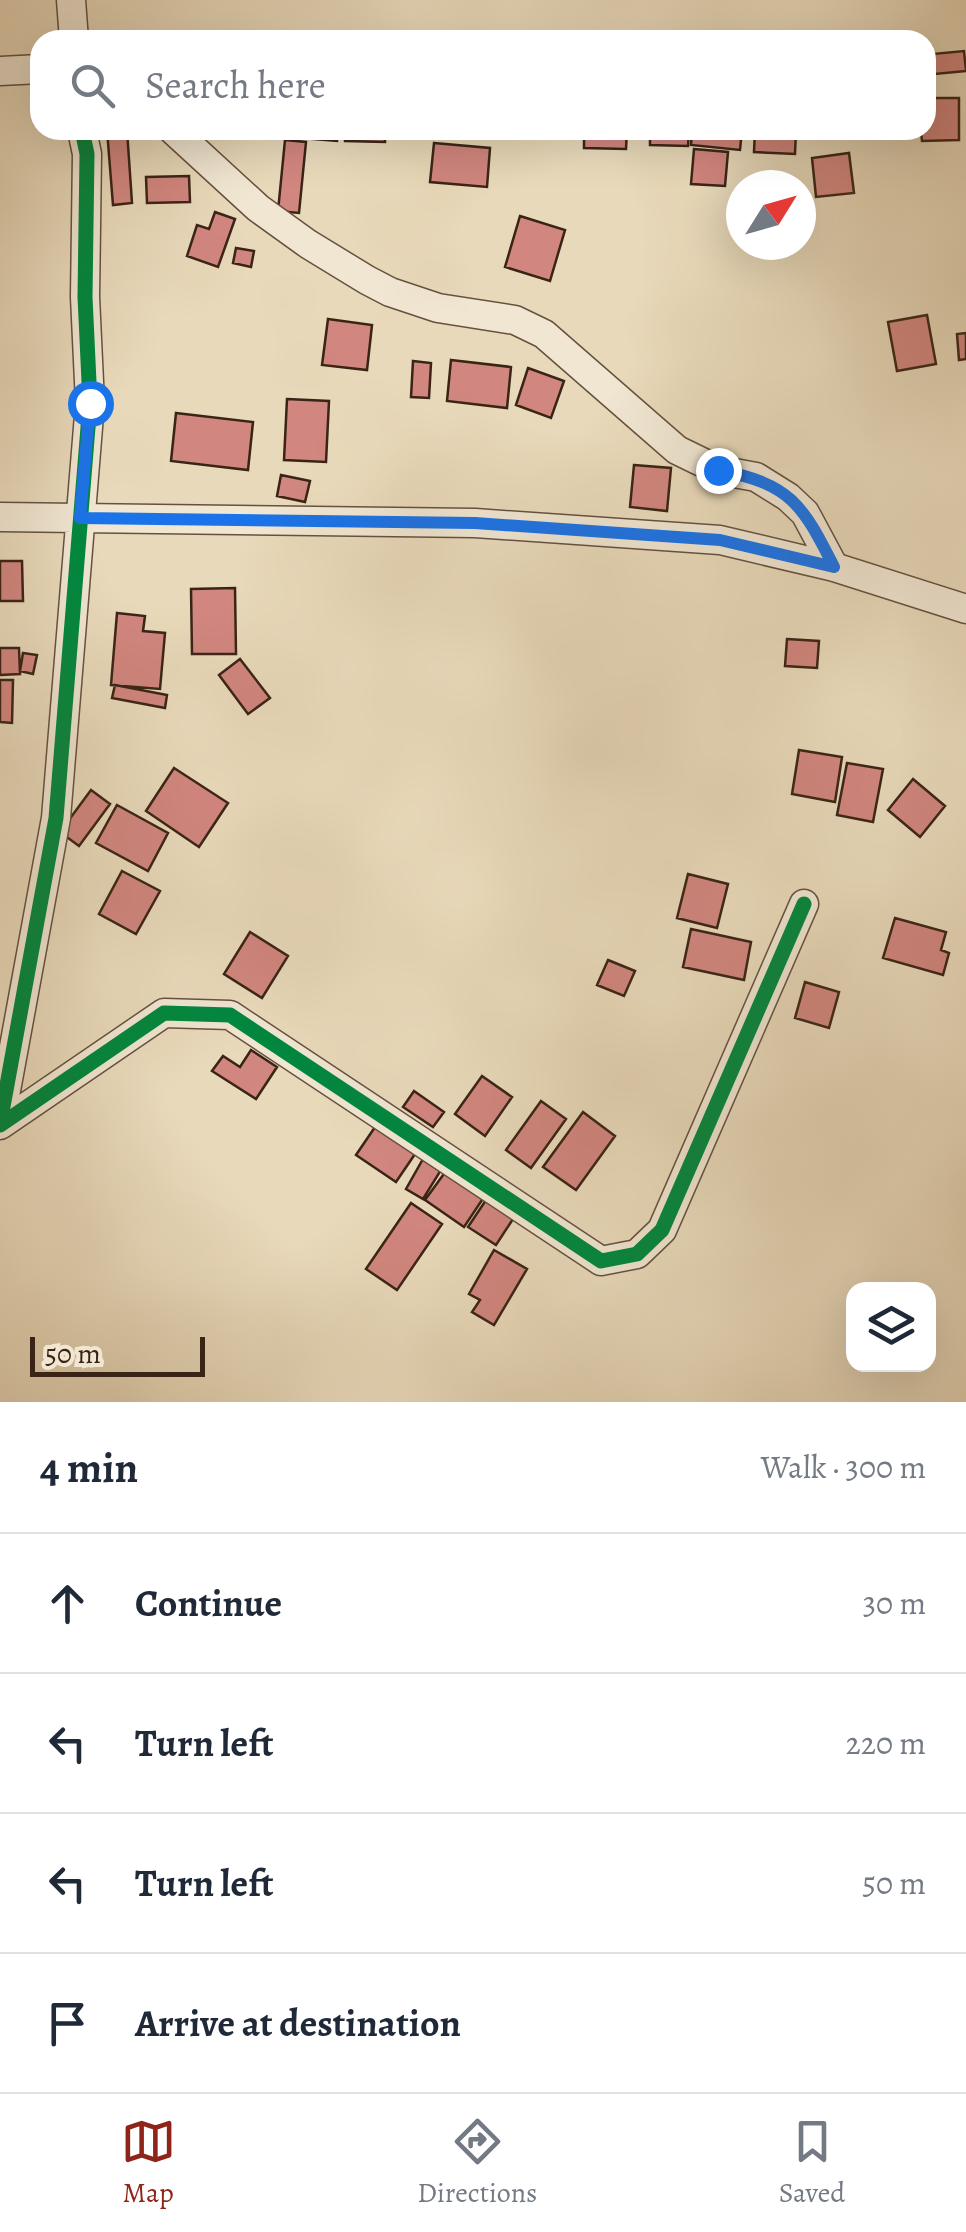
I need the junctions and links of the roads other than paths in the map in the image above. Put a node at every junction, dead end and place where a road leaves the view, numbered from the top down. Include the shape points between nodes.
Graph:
1 (71, 0) edge
2 (75, 30) edge
3 (30, 70) edge
4 (0, 71) edge
5 (84, 140) edge
6 (184, 140) edge
7 (0, 517) edge
8 (80, 518) junction
9 (834, 567) junction
10 (966, 609) edge
11 (804, 904) dead end
12 (0, 1124) edge

1 - 2 street
3 - 4 street
5 - 8 street via 90,403
6 - 9 street via 258,208 390,292 438,308 515,320 544,334 678,450 718,470 756,478 788,498 805,513
7 - 8 street
8 - 9 street via 475,523 720,540
8 - 12 street via 56,818
9 - 10 street
11 - 12 street via 662,1230 637,1254 601,1261 230,1015 164,1013

